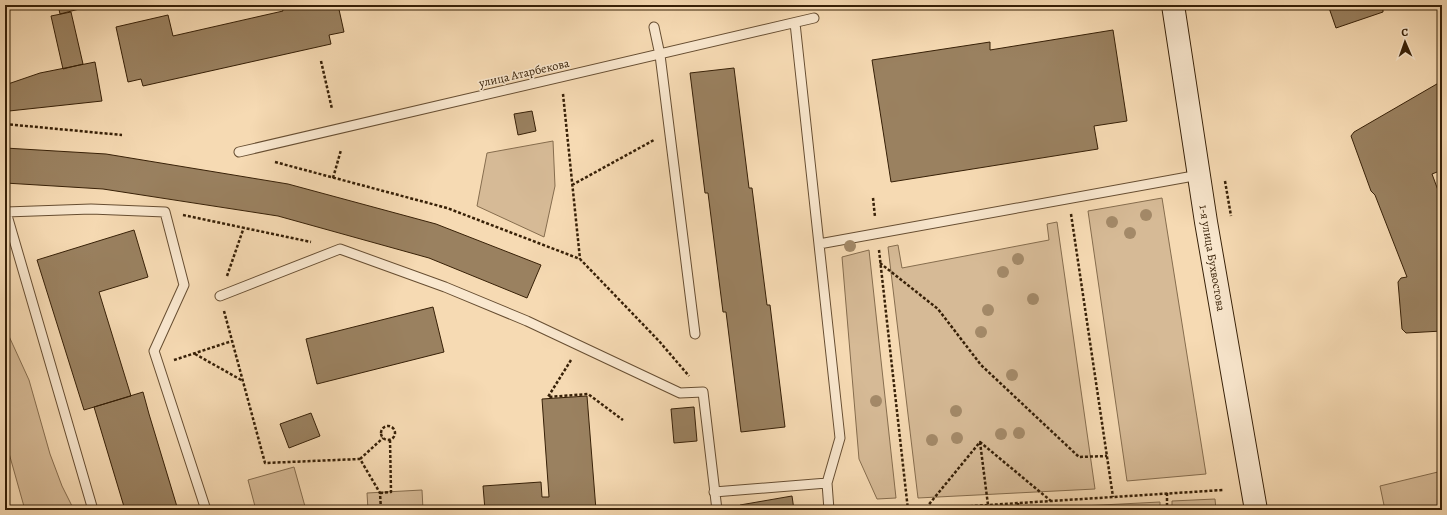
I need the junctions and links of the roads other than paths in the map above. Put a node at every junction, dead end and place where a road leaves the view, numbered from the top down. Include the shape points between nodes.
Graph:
1 (1173, 5) edge
2 (814, 18) dead end
3 (795, 23) junction
4 (654, 27) dead end
5 (660, 55) junction
6 (239, 152) road end
7 (1199, 175) junction
8 (6, 212) edge
9 (819, 244) junction
10 (220, 296) road end
11 (695, 334) dead end
12 (827, 483) junction
13 (714, 492) junction
14 (93, 510) edge
15 (206, 510) edge
16 (717, 510) edge
17 (829, 510) edge
18 (1256, 510) edge

1 - 7 street, 1-я улица Бухвостова
2 - 3 lane, улица Атарбекова
3 - 5 lane, улица Атарбекова
3 - 9 lane
4 - 5 lane
5 - 6 lane, улица Атарбекова
5 - 11 lane
7 - 9 lane
7 - 18 street, 1-я улица Бухвостова
8 - 14 lane
8 - 15 lane via 91,209 165,212 184,285 154,351
9 - 12 lane via 840,438
10 - 13 lane via 340,249 445,287 680,393 703,392
12 - 13 lane
12 - 17 lane
13 - 16 lane

